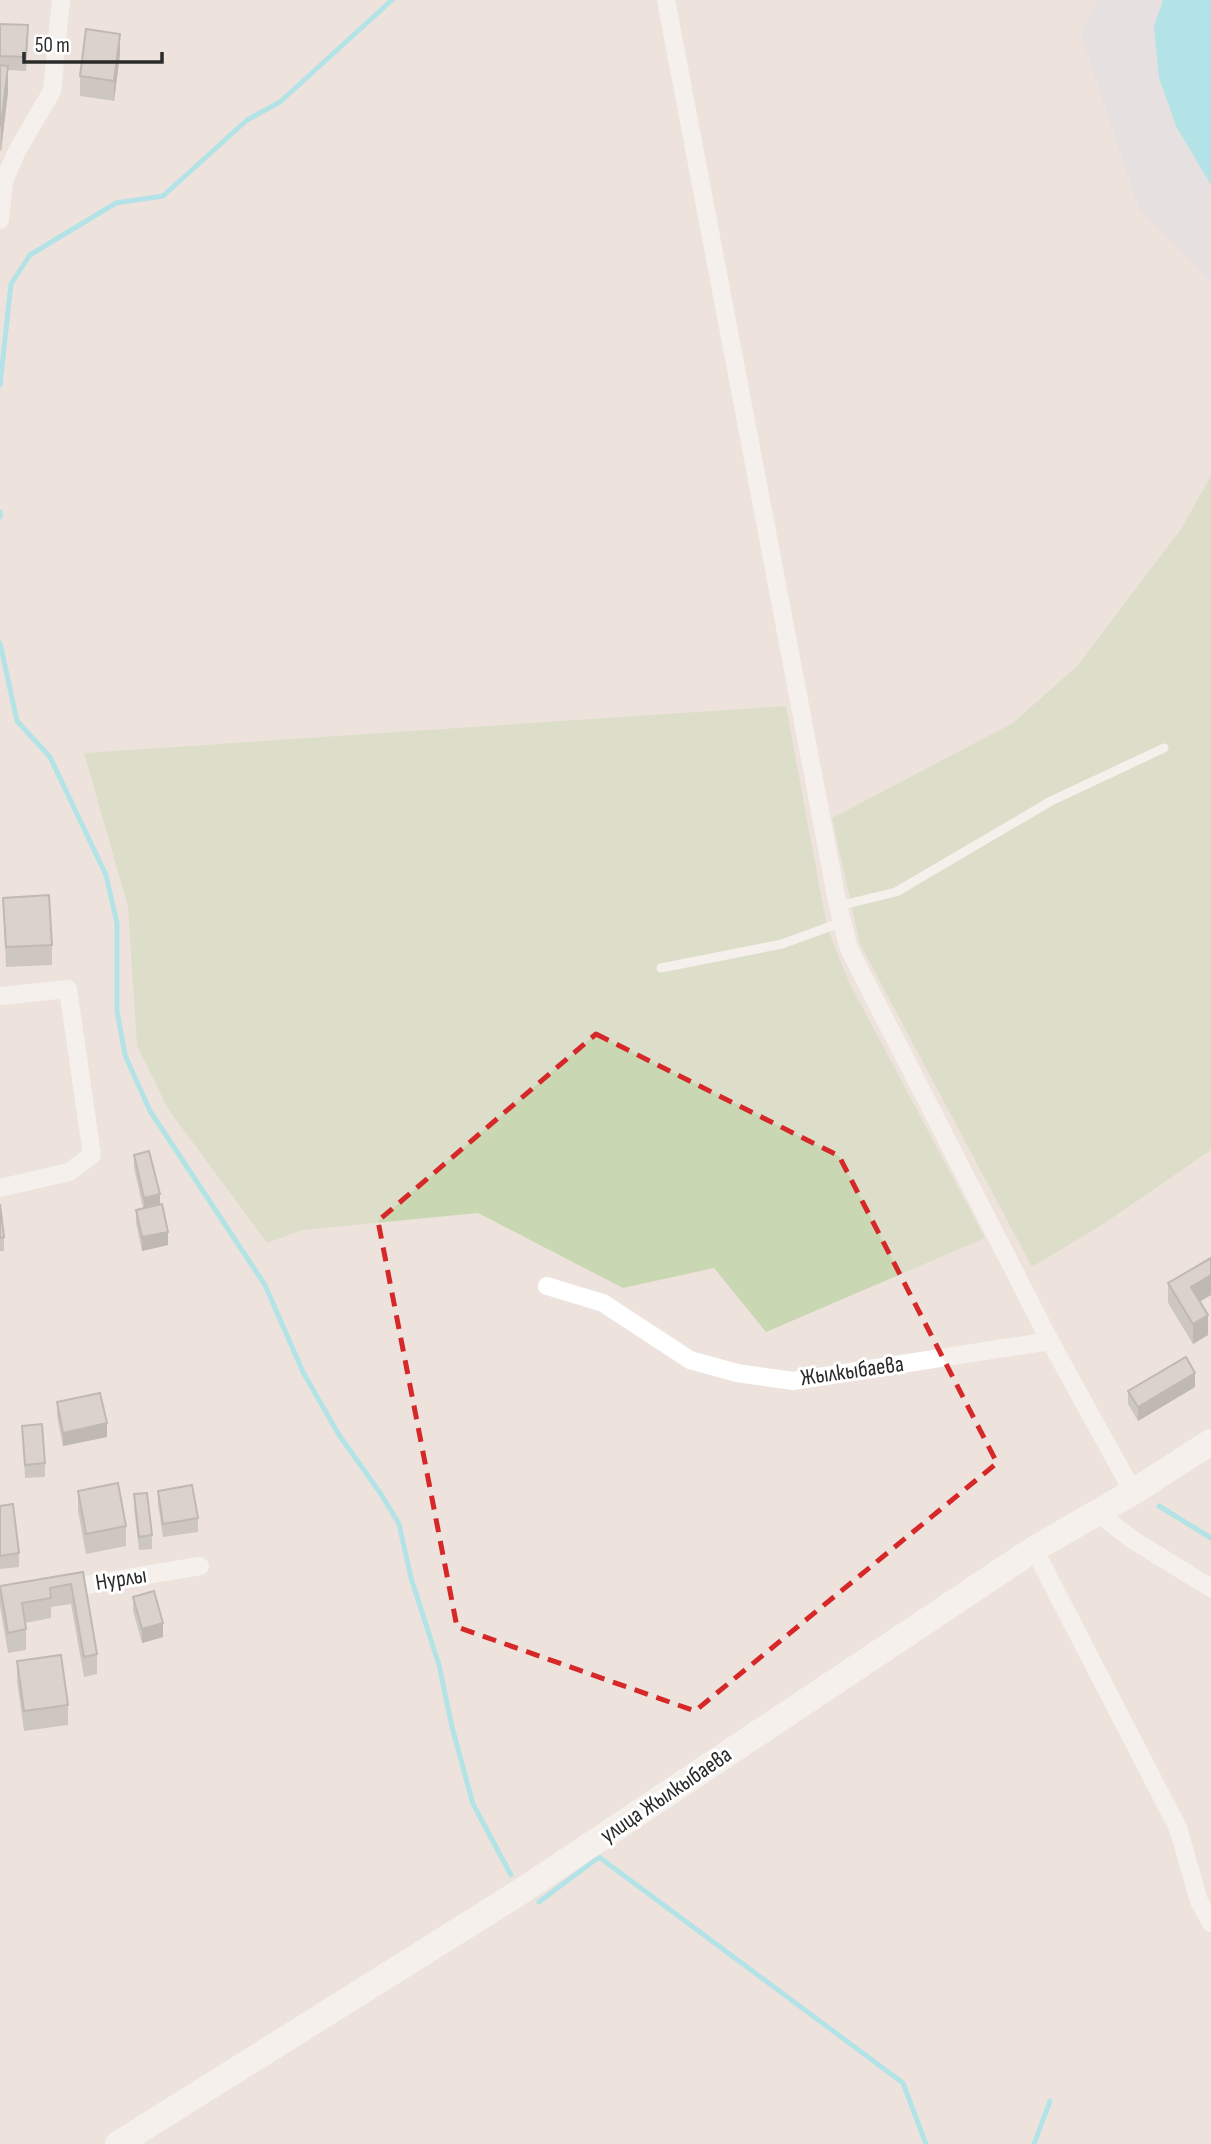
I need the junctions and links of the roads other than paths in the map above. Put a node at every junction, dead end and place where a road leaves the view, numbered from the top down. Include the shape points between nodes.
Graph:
1 (61, 0) edge
2 (666, 0) edge
3 (0, 220) edge
4 (1164, 748) dead end
5 (840, 914) junction
6 (662, 968) dead end
7 (0, 996) edge
8 (0, 1188) edge
9 (547, 1286) dead end
10 (1050, 1341) junction
11 (1211, 1442) edge
12 (1133, 1492) junction
13 (1096, 1512) junction
14 (1034, 1549) junction
15 (200, 1566) dead end
16 (1211, 1588) edge
17 (39, 1593) edge
18 (1211, 1923) edge
19 (118, 2144) edge

1 - 3 street via 52,91 4,181
2 - 5 street
4 - 5 lane via 1051,801 896,892
5 - 6 lane via 782,944
5 - 10 street via 849,949
7 - 8 street via 68,989 92,1155 69,1172
9 - 10 street, Жылкыбаева via 603,1303 690,1360 793,1381
10 - 12 street
11 - 12 main road, улица Жылкыбаева
12 - 13 main road, улица Жылкыбаева
13 - 14 main road, улица Жылкыбаева
13 - 16 street
14 - 18 street via 1178,1828 1199,1901
14 - 19 main road, улица Жылкыбаева via 517,1894
15 - 17 street, Нурлы

